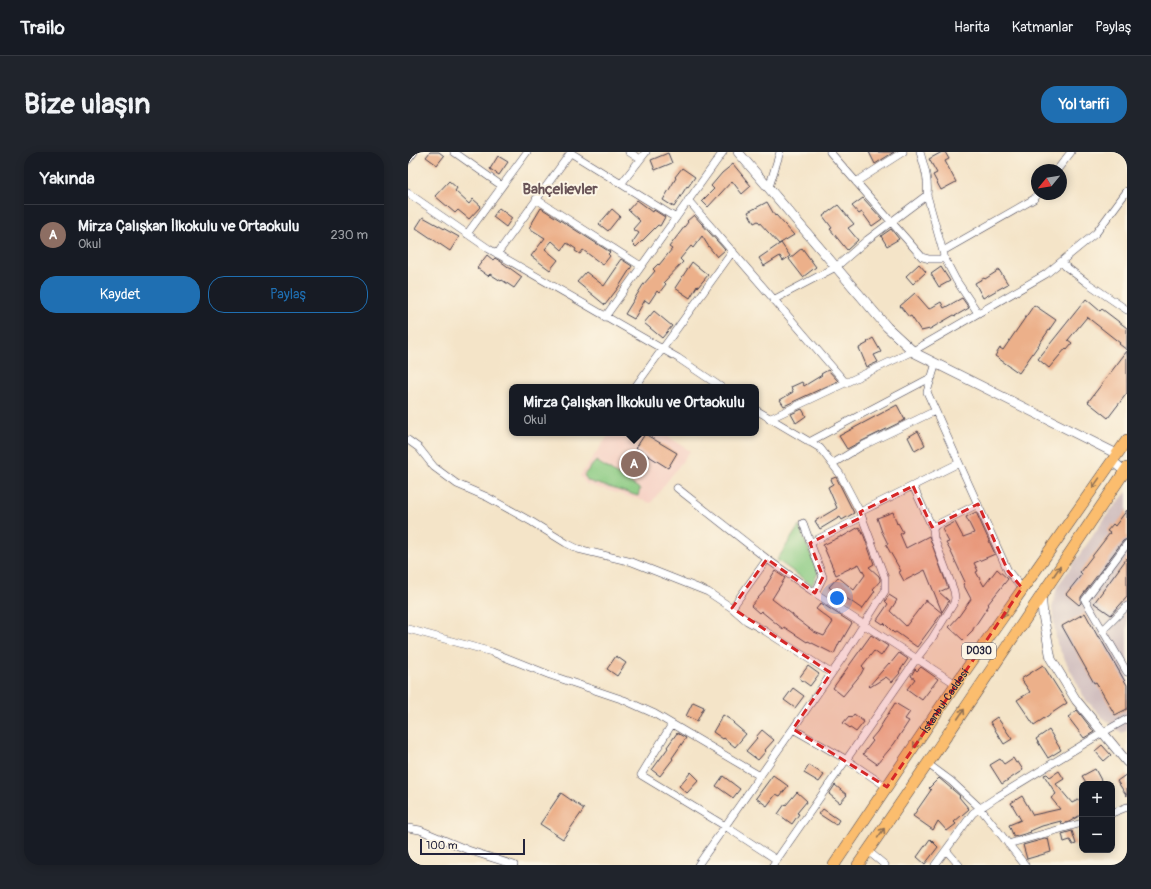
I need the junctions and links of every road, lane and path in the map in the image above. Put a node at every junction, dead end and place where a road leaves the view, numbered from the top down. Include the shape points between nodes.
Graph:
1 (414, 152) edge
2 (454, 152) edge
3 (527, 152) edge
4 (571, 152) edge
5 (629, 152) edge
6 (646, 152) edge
7 (723, 152) edge
8 (738, 152) edge
9 (780, 152) edge
10 (830, 152) edge
11 (903, 152) edge
12 (920, 152) edge
13 (1071, 152) edge
14 (640, 159) junction
15 (408, 160) edge
16 (1062, 164) edge
17 (856, 182) junction
18 (621, 184) junction
19 (502, 186) junction
20 (769, 187) junction
21 (1127, 191) edge
22 (408, 193) edge
23 (927, 195) junction
24 (536, 199) junction
25 (688, 200) junction
26 (1032, 200) edge
27 (676, 218) junction
28 (891, 222) junction
29 (467, 234) junction
30 (733, 251) junction
31 (943, 252) junction
32 (497, 254) junction
33 (945, 259) junction
34 (1062, 261) junction
35 (641, 266) junction
36 (836, 267) junction
37 (773, 300) junction
38 (1127, 310) edge
39 (978, 313) junction
40 (605, 317) junction
41 (662, 349) junction
42 (913, 351) junction
43 (936, 364) junction
44 (932, 377) junction
45 (846, 383) junction
46 (637, 384) edge
47 (716, 384) edge
48 (935, 411) junction
49 (759, 412) edge
50 (769, 419) junction
51 (408, 440) edge
52 (809, 442) junction
53 (1121, 451) edge
54 (959, 463) junction
55 (832, 464) junction
56 (1126, 471) edge
57 (913, 486) junction
58 (676, 488) dead end
59 (978, 504) junction
60 (861, 515) junction
61 (803, 523) dead end
62 (933, 529) junction
63 (810, 543) junction
64 (1127, 544) edge
65 (767, 559) junction
66 (1022, 588) junction
67 (815, 593) junction
68 (1041, 594) junction
69 (1127, 606) edge
70 (732, 608) junction
71 (863, 624) junction
72 (408, 629) edge
73 (1103, 630) junction
74 (917, 658) junction
75 (1127, 672) edge
76 (831, 674) junction
77 (956, 684) junction
78 (1127, 719) edge
79 (672, 724) junction
80 (793, 729) junction
81 (1102, 733) junction
82 (846, 760) junction
83 (1127, 762) edge
84 (928, 764) junction
85 (760, 776) junction
86 (887, 787) junction
87 (1127, 807) edge
88 (980, 808) junction
89 (1115, 812) edge
90 (1079, 824) edge
91 (725, 826) junction
92 (408, 828) edge
93 (1008, 844) junction
94 (946, 850) junction
95 (868, 851) junction
96 (775, 862) edge
97 (514, 865) edge
98 (698, 865) edge
99 (834, 865) edge
100 (858, 865) edge
101 (885, 865) edge
102 (935, 865) edge
103 (959, 865) edge
104 (1025, 865) edge

1 - 15 street
2 - 19 street
3 - 19 street
4 - 18 street
4 - 24 street
5 - 14 street
6 - 14 street
7 - 25 street
8 - 20 street
9 - 20 street
10 - 17 street
11 - 17 street
12 - 23 street via 927,176
13 - 16 street
14 - 18 street
17 - 28 street
18 - 27 street
19 - 29 street
20 - 36 street
21 - 34 street via 1096,233
22 - 29 street
23 - 28 street
23 - 31 street
24 - 32 street
24 - 35 street
25 - 27 street
25 - 30 street
26 - 31 street
27 - 35 street
28 - 33 street via 922,256 929,259
28 - 36 street
29 - 32 street
30 - 37 street
30 - 41 street
31 - 33 street
32 - 40 street
33 - 39 street
34 - 38 street via 1086,282
34 - 39 street via 1046,274
35 - 40 street
36 - 37 street
36 - 42 street via 888,327
37 - 45 street
39 - 42 street
40 - 41 street
41 - 46 street
41 - 47 street
42 - 43 street
42 - 45 street
43 - 44 street
43 - 53 street
44 - 48 street via 927,392
44 - 52 street
45 - 50 street
48 - 54 street
48 - 55 street via 862,446
49 - 50 street
50 - 52 street
51 - 70 street via 457,484 487,497 566,543 578,549 632,562 708,592
52 - 55 street via 820,448
53 - 56 street
53 -> 66 main road, İstanbul Caddesi / D030
54 - 57 street
54 - 59 street
55 - 60 street via 840,474
68 -> 56 main road, İstanbul Caddesi / D030
57 - 60 street
57 - 62 street
58 - 65 street
59 - 62 street via 936,525
59 - 66 street via 1008,571
60 - 63 street
60 - 71 street via 885,578 885,592
61 - 63 street
62 - 74 street via 955,598 947,615
63 - 67 street via 823,577
64 - 73 street via 1085,600
65 - 67 street
65 - 70 street
66 -> 77 main road, İstanbul Caddesi / D030
67 - 71 street
68 - 81 street via 1051,659 1076,700
84 -> 68 main road, İstanbul Caddesi / D030
69 - 73 street
70 - 76 street via 747,621
71 - 74 street
71 - 76 street
72 - 79 street via 492,652 624,700
73 - 75 street
74 - 77 street
74 - 82 street
76 - 80 street
77 -> 86 main road, İstanbul Caddesi / D030
78 - 81 street
79 - 85 street
79 - 91 street via 641,775
80 - 82 street
80 - 85 street
81 - 83 street
81 - 88 street
82 - 86 street
82 - 96 street
84 - 88 street
95 -> 84 main road, İstanbul Caddesi / D030
85 - 91 street
86 - 99 main road, İstanbul Caddesi / D030
87 - 89 street
88 - 93 street
88 - 94 street via 973,813
90 - 93 street
91 - 96 street
91 - 98 street
92 - 97 street via 420,830
93 - 104 street
94 - 102 street
94 - 103 street
95 - 100 main road, İstanbul Caddesi / D030
95 - 101 street

